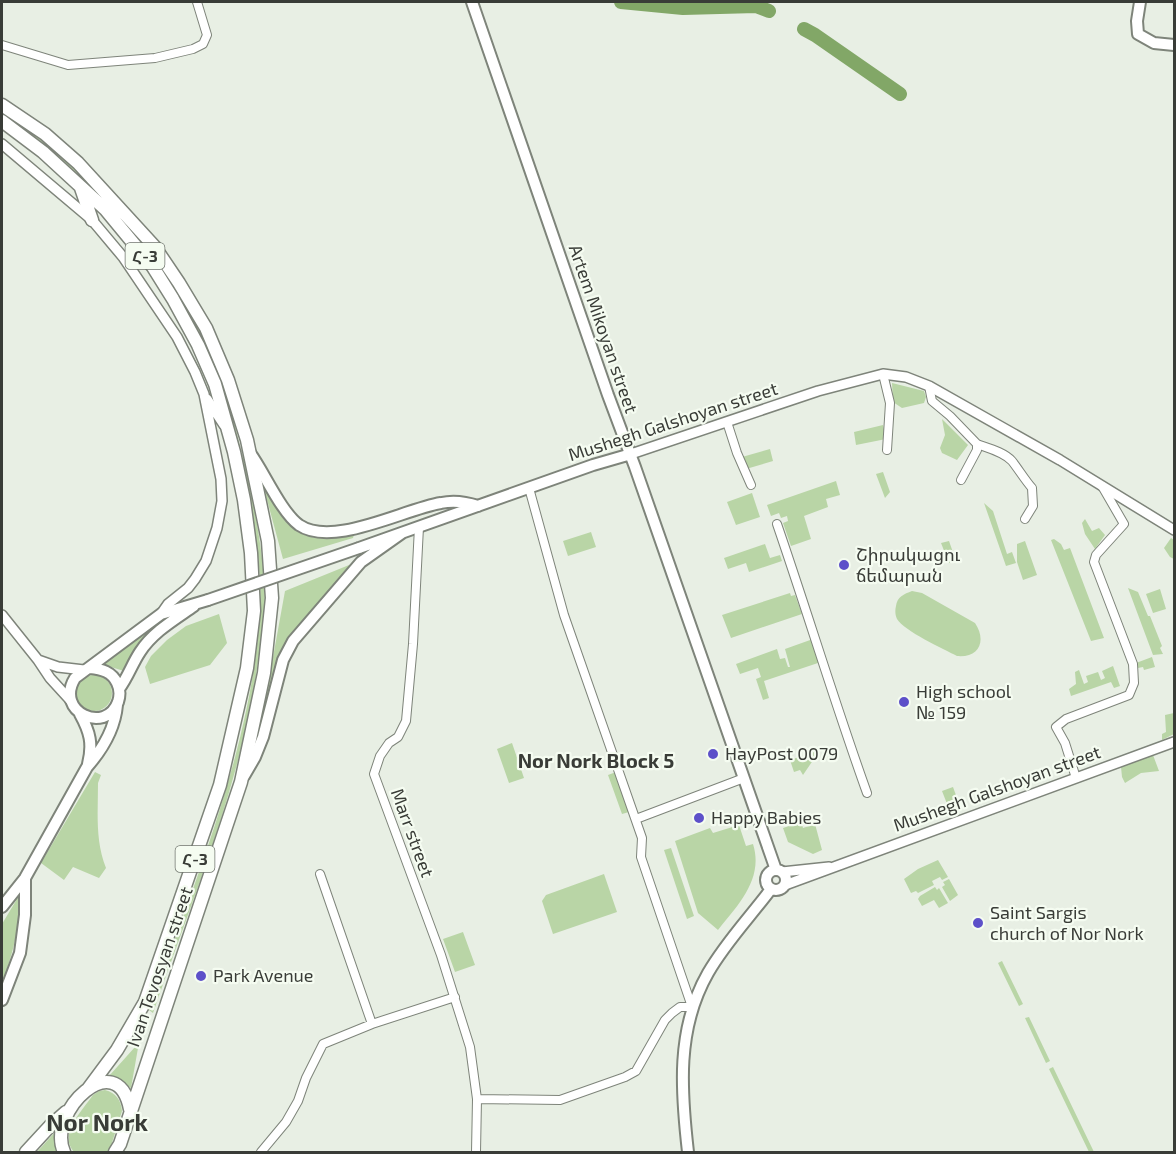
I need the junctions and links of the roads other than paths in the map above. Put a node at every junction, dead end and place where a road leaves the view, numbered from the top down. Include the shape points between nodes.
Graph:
1 (197, 2) edge
2 (472, 2) edge
3 (1140, 2) edge
4 (2, 45) edge
5 (1174, 45) edge
6 (2, 105) edge
7 (2, 121) edge
8 (2, 144) edge
9 (80, 184) junction
10 (92, 219) junction
11 (883, 374) junction
12 (929, 386) junction
13 (204, 394) junction
14 (727, 422) junction
15 (229, 433) junction
16 (977, 444) junction
17 (887, 450) dead end
18 (250, 452) junction
19 (631, 454) junction
20 (961, 480) dead end
21 (752, 485) dead end
22 (1102, 486) junction
23 (529, 488) junction
24 (478, 506) junction
25 (1025, 519) dead end
26 (777, 524) dead end
27 (419, 526) junction
28 (1174, 531) edge
29 (402, 533) junction
30 (197, 604) junction
31 (160, 614) junction
32 (2, 615) edge
33 (38, 660) junction
34 (87, 669) junction
35 (119, 689) junction
36 (71, 701) junction
37 (117, 705) junction
38 (80, 714) junction
39 (1174, 742) edge
40 (87, 767) junction
41 (744, 778) junction
42 (1076, 778) junction
43 (241, 782) junction
44 (867, 793) dead end
45 (636, 819) junction
46 (831, 867) junction
47 (779, 871) junction
48 (320, 874) dead end
49 (25, 878) junction
50 (785, 885) junction
51 (771, 889) junction
52 (2, 907) edge
53 (455, 997) junction
54 (2, 1000) edge
55 (692, 1007) junction
56 (372, 1024) junction
57 (88, 1089) junction
58 (477, 1099) junction
59 (71, 1107) junction
60 (130, 1110) junction
61 (118, 1150) edge
62 (26, 1152) edge
63 (64, 1152) edge
64 (261, 1152) edge
65 (476, 1152) edge
66 (688, 1152) edge

1 - 4 street via 206,40 194,49 164,56 68,65
2 - 19 main road, Artem Mikoyan street
3 - 5 main road via 1138,34 1154,43
6 - 18 main road, Ivan Tevosyan street / Հ-3 via 45,134 78,163 154,246 206,328 228,380
7 - 9 main road, Ivan Tevosyan street / Հ-3
8 - 10 street
9 - 10 main road
9 - 15 main road, Ivan Tevosyan street / Հ-3 via 131,238 173,299 215,384
10 - 13 street via 161,311
11 - 12 street, Mushegh Galshoyan street
11 - 14 street, Mushegh Galshoyan street
11 - 17 street via 890,403
12 - 16 street via 932,401
12 - 22 street, Mushegh Galshoyan street
13 - 15 street
13 - 31 street via 221,479 217,528 195,579
14 - 19 street, Mushegh Galshoyan street
14 - 21 street
15 - 57 main road, Ivan Tevosyan street / Հ-3 via 244,500 252,562 254,611 242,690 220,785 145,1002
16 - 20 street
16 - 25 street via 1011,459 1032,488 1033,506
18 - 24 main road via 285,510 298,525 310,531 338,532 442,502
18 - 43 main road, Ivan Tevosyan street / Հ-3 via 267,541 272,598 264,673
19 - 23 main road, Mushegh Galshoyan street
19 - 41 main road, Artem Mikoyan street
22 - 28 street, Mushegh Galshoyan street
22 - 42 street via 1124,524 1094,562 1133,664 1134,683 1129,695 1066,719 1056,727
23 - 24 main road, Mushegh Galshoyan street
23 - 45 street via 564,615
24 - 27 main road, Mushegh Galshoyan street
26 - 44 street
27 - 29 main road, Mushegh Galshoyan street
27 - 53 street, Marr street via 406,721 398,737 380,756 374,774
29 - 30 main road, Mushegh Galshoyan street, bridge
29 - 43 main road via 361,562 293,641 283,660 263,737
30 - 31 main road, Mushegh Galshoyan street
30 - 35 main road via 150,639
31 - 34 main road
32 - 33 street
33 - 34 street via 58,667
33 - 36 street
34 - 35 main road via 110,673
34 - 36 main road via 71,683
35 - 37 main road
36 - 38 main road
37 - 38 main road via 98,718
37 - 40 main road via 115,719
38 - 40 main road via 92,741
39 - 42 street, Mushegh Galshoyan street
40 - 49 main road
41 - 45 street
41 - 47 main road, Artem Mikoyan street
42 - 46 street, Mushegh Galshoyan street
43 - 60 main road, Ivan Tevosyan street / Հ-3
45 - 55 street via 642,838 641,856
46 - 47 street, Mushegh Galshoyan street
46 - 50 street, Mushegh Galshoyan street
47 - 50 main road via 786,879
47 - 51 main road via 767,877
48 - 56 street
49 - 52 main road
49 - 54 main road via 20,953
50 - 51 main road
51 - 55 main road via 707,974
53 - 56 street
53 - 58 street, Marr street via 470,1047
55 - 58 street via 680,1006 665,1020 636,1071 625,1077 560,1100
55 - 66 main road via 684,1040 682,1077
56 - 64 street via 323,1044 286,1122
57 - 59 main road, Ivan Tevosyan street
57 - 60 main road via 102,1082 120,1087
58 - 65 street, Marr street
59 - 62 main road, Ivan Tevosyan street
59 - 63 main road via 61,1130
60 - 61 main road, Ivan Tevosyan street

